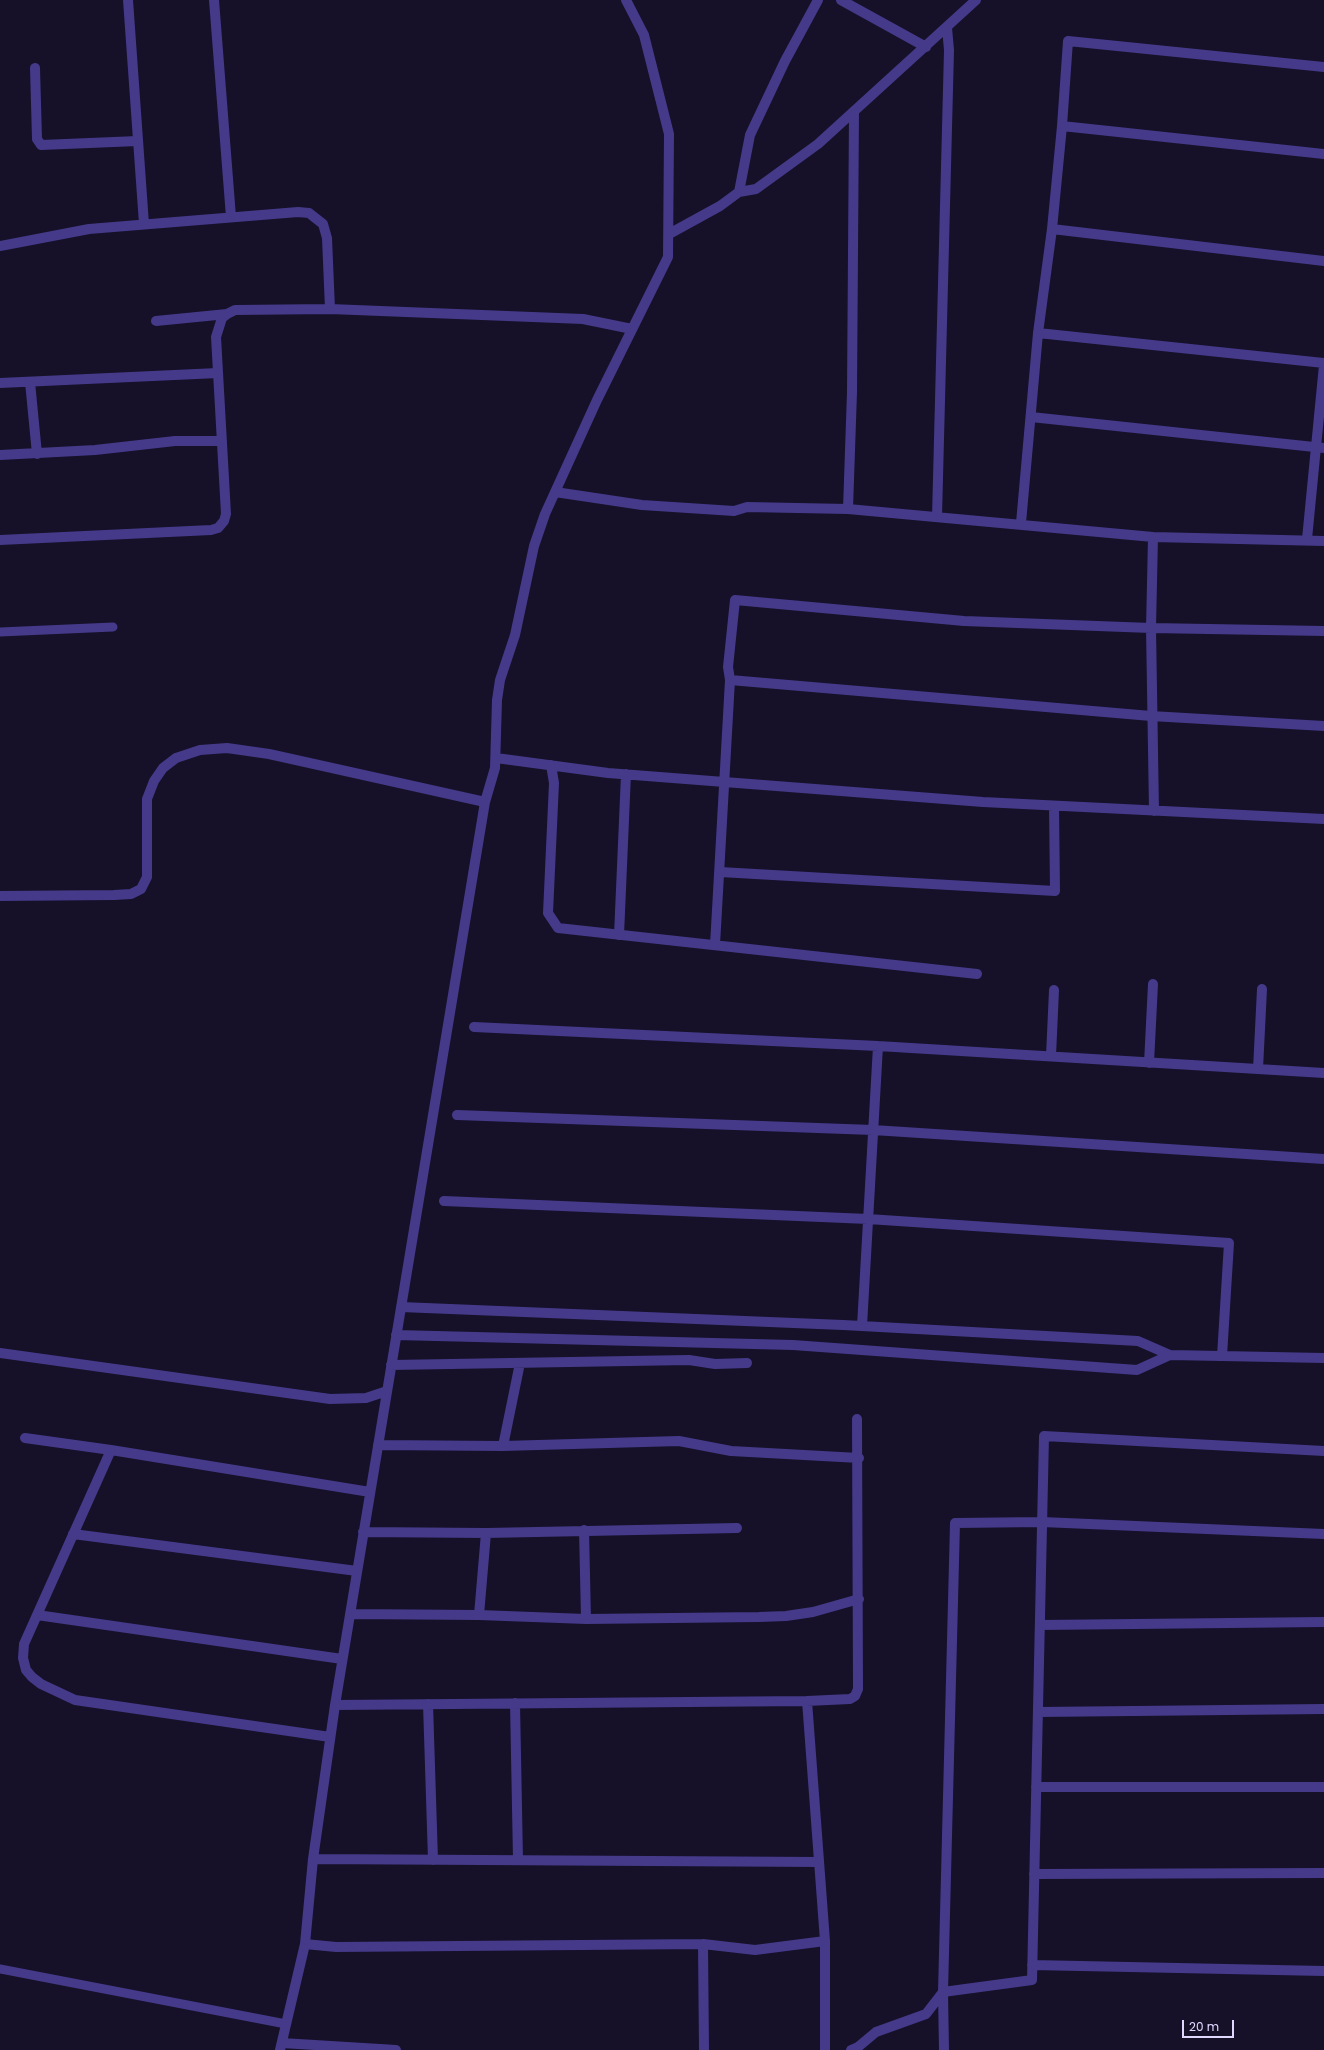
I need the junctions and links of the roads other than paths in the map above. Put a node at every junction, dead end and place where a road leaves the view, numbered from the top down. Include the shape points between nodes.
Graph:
1 (128, 0) edge
2 (214, 0) edge
3 (626, 0) edge
4 (818, 0) edge
5 (842, 0) edge
6 (976, 0) edge
7 (947, 28) junction
8 (926, 47) junction
9 (1324, 67) edge
10 (35, 68) dead end
11 (854, 111) junction
12 (1062, 126) junction
13 (138, 141) junction
14 (1324, 154) edge
15 (739, 192) junction
16 (230, 217) junction
17 (144, 224) junction
18 (1052, 229) junction
19 (669, 234) junction
20 (0, 246) edge
21 (1324, 261) edge
22 (330, 309) junction
23 (227, 314) junction
24 (156, 320) dead end
25 (632, 329) junction
26 (1038, 333) junction
27 (1324, 364) edge
28 (218, 373) junction
29 (30, 382) junction
30 (0, 383) edge
31 (1031, 417) junction
32 (222, 441) junction
33 (1319, 448) edge
34 (37, 454) junction
35 (0, 455) edge
36 (555, 492) junction
37 (848, 509) junction
38 (937, 517) junction
39 (1021, 523) junction
40 (1153, 537) junction
41 (1307, 539) junction
42 (0, 540) edge
43 (1324, 541) edge
44 (113, 627) dead end
45 (1151, 628) junction
46 (1324, 631) edge
47 (0, 632) edge
48 (730, 680) junction
49 (1151, 716) junction
50 (1324, 726) edge
51 (496, 758) junction
52 (551, 766) junction
53 (626, 774) junction
54 (724, 782) junction
55 (485, 802) junction
56 (1054, 806) junction
57 (1154, 811) junction
58 (1324, 819) edge
59 (720, 872) junction
60 (0, 896) edge
61 (619, 935) junction
62 (715, 945) junction
63 (977, 974) dead end
64 (1153, 984) dead end
65 (1262, 988) dead end
66 (1054, 990) dead end
67 (474, 1027) dead end
68 (878, 1046) junction
69 (1051, 1056) junction
70 (1148, 1062) junction
71 (1258, 1069) junction
72 (1324, 1073) edge
73 (458, 1115) dead end
74 (873, 1130) junction
75 (1324, 1159) edge
76 (444, 1201) dead end
77 (868, 1219) junction
78 (401, 1307) junction
79 (862, 1326) junction
80 (396, 1335) junction
81 (0, 1353) edge
82 (1170, 1355) junction
83 (1222, 1356) junction
84 (1324, 1358) edge
85 (520, 1363) junction
86 (747, 1363) dead end
87 (391, 1365) junction
88 (387, 1391) junction
89 (857, 1419) dead end
90 (26, 1438) dead end
91 (378, 1445) junction
92 (503, 1446) junction
93 (111, 1450) junction
94 (1324, 1451) edge
95 (859, 1458) junction
96 (370, 1492) junction
97 (1042, 1522) junction
98 (737, 1528) dead end
99 (584, 1530) junction
100 (363, 1532) junction
101 (486, 1533) junction
102 (73, 1534) junction
103 (1324, 1534) edge
104 (357, 1571) junction
105 (859, 1599) junction
106 (350, 1614) junction
107 (37, 1615) junction
108 (479, 1615) junction
109 (586, 1619) junction
110 (1324, 1622) edge
111 (1040, 1625) junction
112 (342, 1659) junction
113 (807, 1701) junction
114 (515, 1703) junction
115 (428, 1704) junction
116 (335, 1705) junction
117 (1324, 1710) edge
118 (1038, 1712) junction
119 (330, 1737) junction
120 (1324, 1787) edge
121 (1036, 1788) junction
122 (313, 1859) junction
123 (433, 1860) junction
124 (518, 1860) junction
125 (819, 1862) junction
126 (1324, 1873) edge
127 (1034, 1874) junction
128 (825, 1941) junction
129 (305, 1944) junction
130 (703, 1944) junction
131 (1032, 1965) junction
132 (0, 1969) edge
133 (1324, 1971) edge
134 (943, 1992) junction
135 (286, 2024) junction
136 (281, 2047) edge
137 (396, 2050) edge
138 (704, 2050) edge
139 (825, 2050) edge
140 (851, 2050) edge
141 (944, 2050) edge

1 - 13 street
2 - 16 street
3 - 19 street via 644,35 669,134
4 - 15 street via 785,60 750,135
5 - 8 street
6 - 7 street
7 - 8 street
7 - 38 street via 949,50
8 - 11 street
9 - 12 street via 1068,40
10 - 13 street via 37,139 41,145
11 - 15 street via 818,144 756,189
11 - 37 street via 852,392
12 - 14 street
12 - 18 street
13 - 17 street
15 - 19 street via 720,206
16 - 17 street
16 - 22 street via 298,212 310,213 318,218 323,224 327,238
17 - 20 street via 89,229
18 - 21 street
18 - 26 street
19 - 25 street via 668,257
22 - 23 street via 235,310
22 - 25 street via 583,319
23 - 24 street
23 - 28 street via 216,337
25 - 36 street
26 - 27 street
26 - 31 street
27 - 33 street
28 - 29 street
28 - 32 street
29 - 30 street
29 - 34 street
31 - 33 street
31 - 39 street
32 - 34 street via 174,441 124,448
32 - 42 street via 226,514 218,528
33 - 41 street
34 - 35 street
36 - 37 street via 642,505 734,511 747,507
36 - 51 street via 534,546 515,635 500,680
37 - 38 street
38 - 39 street
39 - 40 street
40 - 41 street
40 - 45 street
41 - 43 street
44 - 47 lane
45 - 46 street
45 - 48 street via 964,621 735,600 728,667
45 - 49 street
48 - 49 street
48 - 54 street
49 - 50 street
49 - 57 street
51 - 52 street
51 - 55 street
52 - 53 street
52 - 61 street via 554,783 548,913 558,928
53 - 54 street
53 - 61 street
54 - 56 street
54 - 59 street
55 - 60 street via 269,754 227,748 200,750 176,758 163,768 154,781 147,799 147,877 141,888 131,894 114,895
55 - 78 street
56 - 57 street
56 - 59 street via 1055,891
57 - 58 street
59 - 62 street
61 - 62 street
62 - 63 street
64 - 70 street
65 - 71 street
66 - 69 street
67 - 68 street
68 - 69 street
68 - 74 street
69 - 70 street
70 - 71 street
71 - 72 street
73 - 74 street
74 - 75 street
74 - 77 street
76 - 77 street
77 - 79 street
77 - 83 street via 1229,1243
78 - 79 street
78 - 80 street
79 - 82 street via 1138,1341
80 - 82 street via 793,1345 1137,1370
80 - 87 street
81 - 88 street via 330,1399 366,1398
82 - 83 street
83 - 84 street
85 - 86 street via 689,1360 715,1364
85 - 87 street
85 - 92 street
87 - 88 street
88 - 91 street
89 - 95 street
90 - 93 street
91 - 92 street
91 - 96 street
92 - 95 street via 680,1441 730,1450
93 - 96 street
93 - 102 street
94 - 97 street via 1044,1436
95 - 105 street
96 - 100 street
97 - 103 street
97 - 111 street
97 - 134 street via 955,1523
98 - 99 street
99 - 101 street
99 - 109 street
100 - 101 street
100 - 104 street
101 - 108 street
102 - 104 street
102 - 107 street
104 - 106 street
105 - 109 street via 813,1612 786,1616
105 - 113 street via 858,1689 855,1696 850,1699
106 - 108 street
106 - 112 street
107 - 112 street
107 - 119 street via 24,1644 23,1658 26,1670 41,1684 60,1694 75,1700
108 - 109 street
110 - 111 street
111 - 118 street
112 - 116 street
113 - 114 street
113 - 125 street
114 - 115 street
114 - 124 street
115 - 116 street
115 - 123 street
116 - 119 street
117 - 118 street
118 - 121 street
119 - 122 street
120 - 121 street
121 - 127 street
122 - 123 street
122 - 129 street
123 - 124 street
124 - 125 street
125 - 128 street
126 - 127 street
127 - 131 street
128 - 130 street via 755,1950
128 - 139 street
129 - 130 street via 336,1947
129 - 135 street
130 - 138 street
131 - 133 street
131 - 134 street via 1032,1980
132 - 135 lane
134 - 140 street via 926,2014 876,2032
134 - 141 street
135 - 136 street
136 - 137 street

